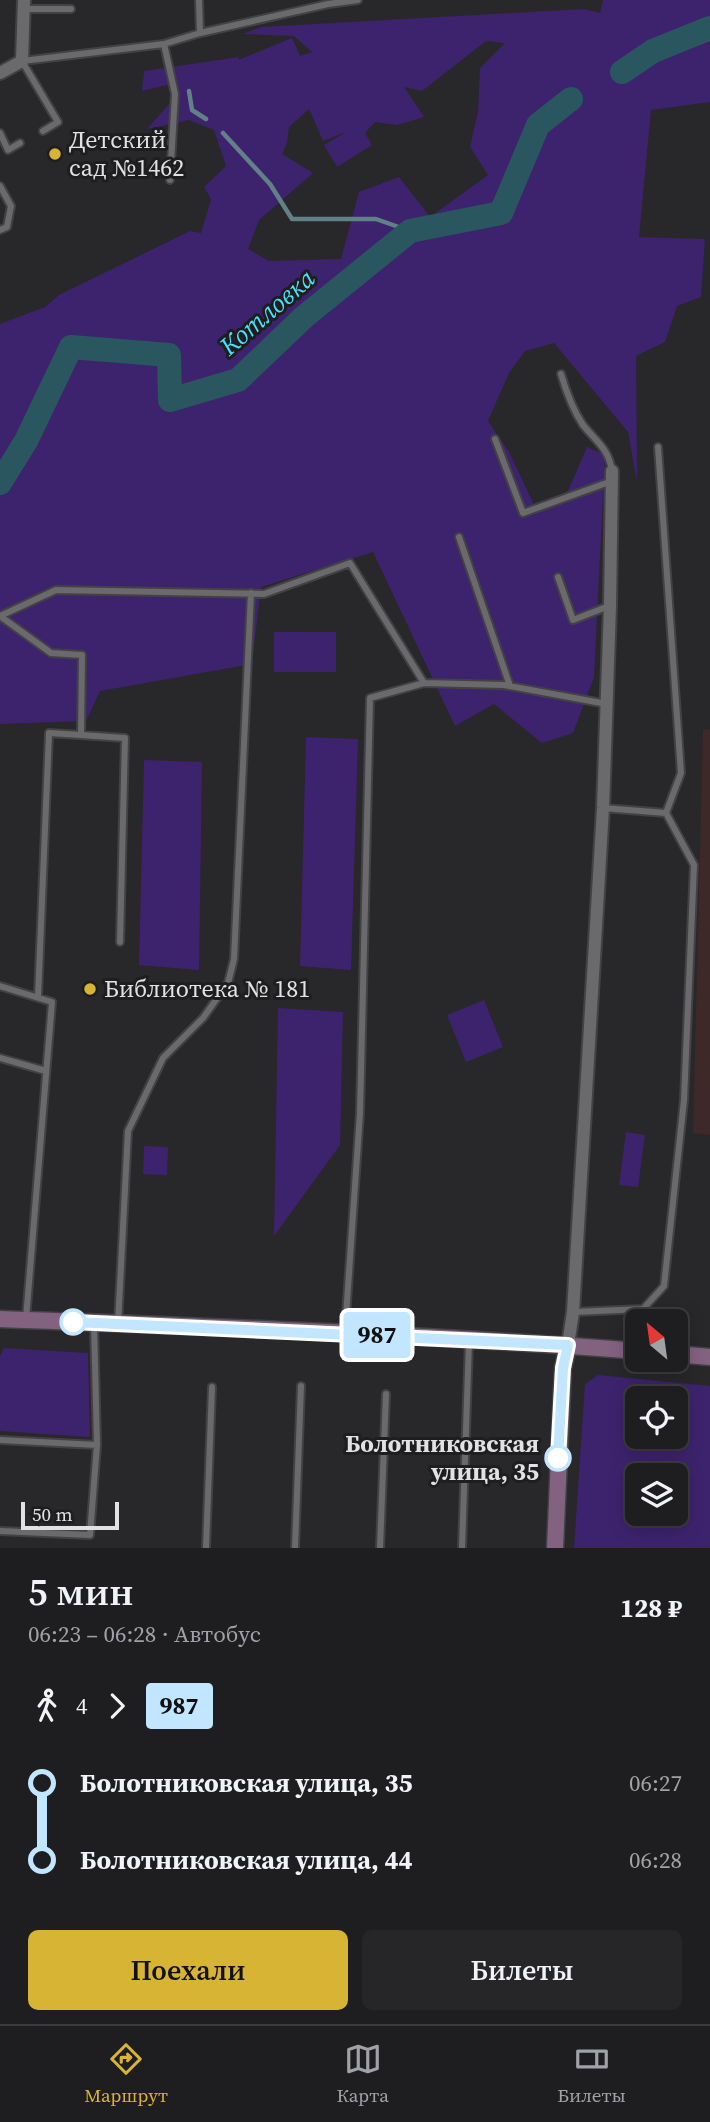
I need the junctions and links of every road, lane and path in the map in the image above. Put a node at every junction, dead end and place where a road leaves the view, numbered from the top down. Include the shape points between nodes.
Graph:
1 (199, 0) edge
2 (358, 0) edge
3 (328, 2) edge
4 (24, 5) edge
5 (71, 9) dead end
6 (200, 33) junction
7 (164, 44) junction
8 (22, 61) junction
9 (0, 74) edge
10 (43, 131) dead end
11 (0, 132) edge
12 (20, 143) dead end
13 (8, 150) junction
14 (0, 155) edge
15 (170, 180) dead end
16 (0, 186) edge
17 (0, 230) edge
18 (561, 374) dead end
19 (495, 439) dead end
20 (658, 447) dead end
21 (612, 476) junction
22 (459, 537) dead end
23 (558, 577) dead end
24 (251, 593) junction
25 (611, 606) junction
26 (0, 616) edge
27 (424, 682) junction
28 (510, 685) junction
29 (607, 704) junction
30 (81, 735) junction
31 (603, 808) junction
32 (666, 813) junction
33 (120, 942) dead end
34 (0, 986) edge
35 (38, 997) junction
36 (0, 1058) edge
37 (46, 1071) junction
38 (573, 1312) junction
39 (0, 1319) edge
40 (26, 1320) junction
41 (94, 1323) junction
42 (118, 1324) junction
43 (345, 1333) junction
44 (470, 1339) junction
45 (568, 1345) junction
46 (625, 1350) edge
47 (688, 1355) edge
48 (710, 1357) edge
49 (301, 1386) dead end
50 (212, 1387) dead end
51 (386, 1394) dead end
52 (0, 1440) edge
53 (97, 1445) junction
54 (0, 1531) edge
55 (206, 1548) edge
56 (295, 1548) edge
57 (380, 1548) edge
58 (463, 1548) edge
59 (555, 1548) edge

1 - 6 lane
2 - 3 lane
3 - 6 lane
4 - 5 lane
4 - 8 street
6 - 7 lane
7 - 8 lane
7 - 15 lane via 175,94
8 - 9 street
8 - 10 lane via 58,122
11 - 13 lane
12 - 13 lane
13 - 14 lane
16 - 17 lane via 11,205 7,228
18 - 21 lane via 582,423 610,458
19 - 21 lane via 523,513
20 - 32 lane via 681,773
21 - 25 street
22 - 28 lane
23 - 25 lane via 573,620
24 - 26 lane via 56,590
24 - 27 lane via 264,594 350,563
24 - 42 lane via 234,959 228,984 203,1018 163,1058 128,1131
25 - 29 street
26 - 30 lane via 51,653 82,656
27 - 28 lane
27 - 43 lane via 370,698 359,1135
28 - 29 lane
29 - 31 street
30 - 33 lane via 125,738
30 - 35 lane via 49,733
31 - 32 lane
31 - 38 street
32 - 38 lane via 694,865 684,1100 664,1286 643,1309
34 - 35 lane
35 - 37 lane via 52,1002
36 - 37 lane
37 - 40 lane
38 - 45 street
39 - 40 street
40 - 41 street
41 - 42 street
41 - 53 lane
42 - 43 street
43 - 44 street
44 - 45 street
44 - 58 lane
45 - 46 street
45 - 59 street via 563,1368
47 - 48 street
49 - 56 lane
50 - 55 lane
51 - 57 lane
52 - 53 lane
53 - 54 lane via 90,1535

